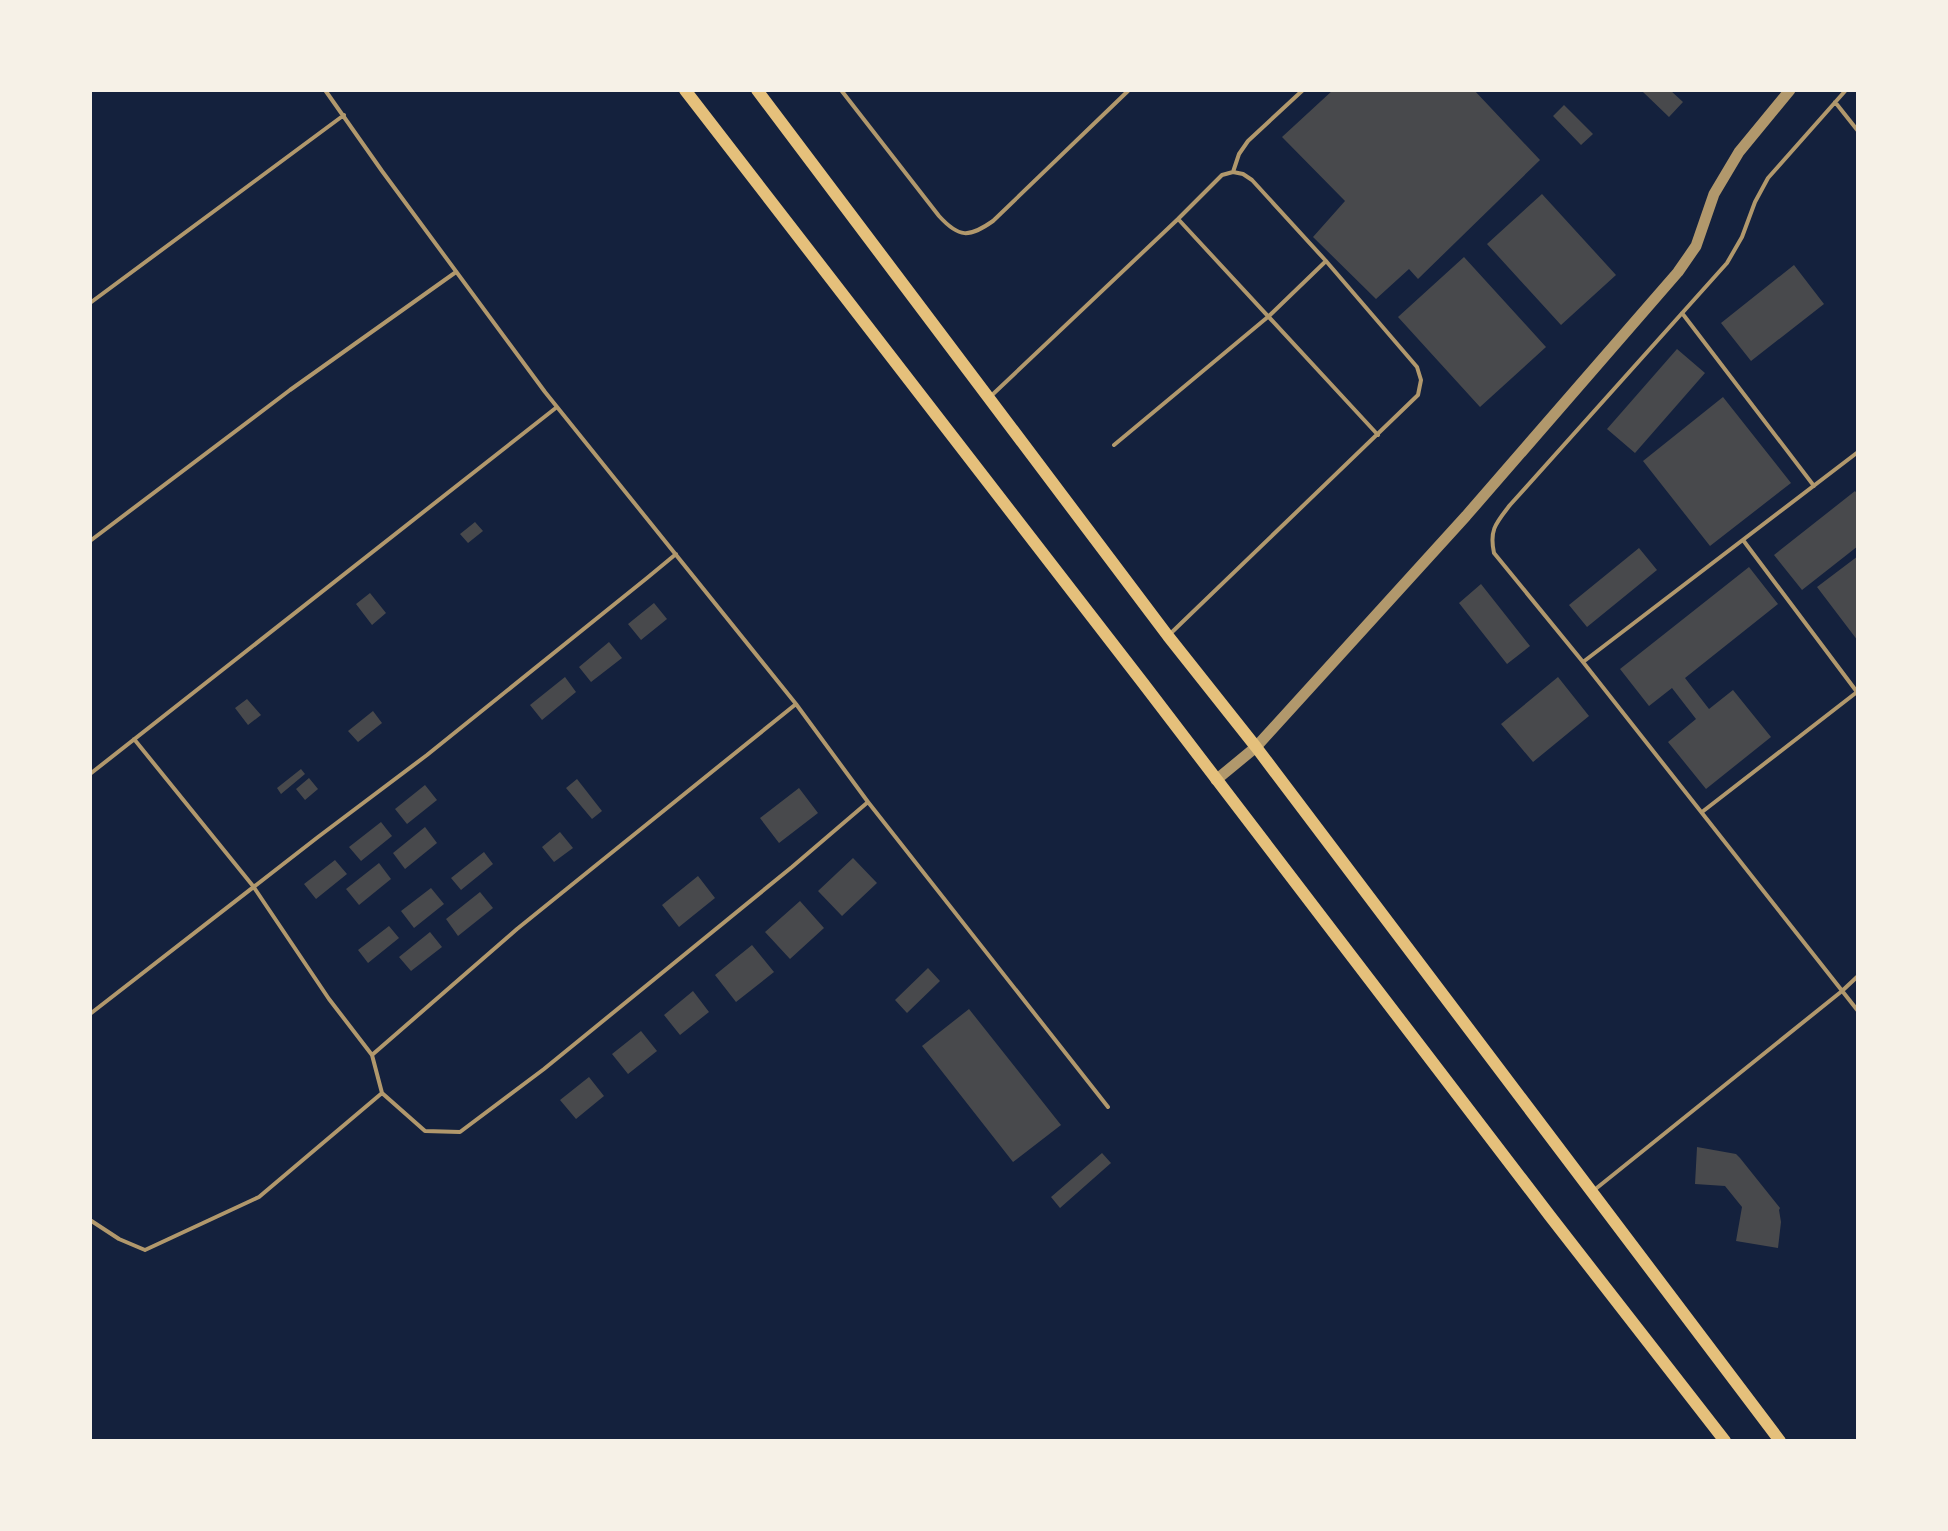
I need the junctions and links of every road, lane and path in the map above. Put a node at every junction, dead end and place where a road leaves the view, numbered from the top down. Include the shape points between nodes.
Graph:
1 (325, 90) edge
2 (685, 90) edge
3 (757, 90) edge
4 (841, 90) edge
5 (1129, 90) edge
6 (1303, 90) edge
7 (1790, 90) edge
8 (1846, 90) edge
9 (1835, 102) junction
10 (344, 115) junction
11 (1858, 131) edge
12 (1233, 172) junction
13 (1178, 219) junction
14 (1326, 261) junction
15 (456, 272) junction
16 (90, 303) edge
17 (1681, 313) junction
18 (1269, 316) junction
19 (989, 398) junction
20 (557, 407) junction
21 (1378, 435) junction
22 (1114, 445) dead end
23 (1858, 452) edge
24 (1814, 486) junction
25 (1743, 540) junction
26 (90, 541) edge
27 (676, 554) junction
28 (1168, 636) junction
29 (1583, 662) junction
30 (1857, 693) edge
31 (796, 704) junction
32 (134, 739) junction
33 (1256, 747) junction
34 (90, 774) edge
35 (1216, 780) junction
36 (868, 802) junction
37 (1702, 812) junction
38 (253, 886) junction
39 (1858, 976) edge
40 (1842, 991) junction
41 (1858, 1011) edge
42 (90, 1014) edge
43 (372, 1055) junction
44 (382, 1093) junction
45 (1108, 1107) dead end
46 (1592, 1191) junction
47 (90, 1220) edge
48 (1725, 1441) edge
49 (1780, 1441) edge

1 - 10 lane
2 - 35 main road
3 - 19 main road
4 - 5 lane via 939,216 958,233 968,234 993,221
6 - 12 lane via 1248,141
7 - 33 street via 1739,152 1714,194 1696,246 1678,272
8 - 9 lane
9 - 11 lane
9 - 17 lane via 1768,178 1727,263
10 - 15 lane
10 - 16 lane
12 - 13 lane via 1222,175
12 - 14 lane via 1252,180
13 - 18 lane
13 - 19 lane
14 - 18 lane
14 - 21 lane via 1417,367 1421,380 1418,395
15 - 20 lane
15 - 26 lane
17 - 24 lane
17 - 29 lane via 1510,505 1491,539 1494,553
18 - 21 lane
18 - 22 lane
19 - 28 main road
20 - 27 lane
20 - 32 lane
21 - 28 lane
23 - 24 lane
24 - 25 lane
25 - 29 lane
25 - 30 lane
27 - 31 lane
27 - 38 lane via 427,755
28 - 33 main road
29 - 37 lane
30 - 37 lane
31 - 36 lane
31 - 43 lane via 529,919
32 - 34 lane
32 - 38 lane
33 - 35 street
33 - 46 main road
35 - 48 main road
36 - 44 lane via 460,1132 425,1131
36 - 45 lane
37 - 40 lane
38 - 42 lane
38 - 43 lane
39 - 40 lane
40 - 41 lane
40 - 46 lane
43 - 44 lane
44 - 47 lane via 259,1197 145,1250
46 - 49 main road

